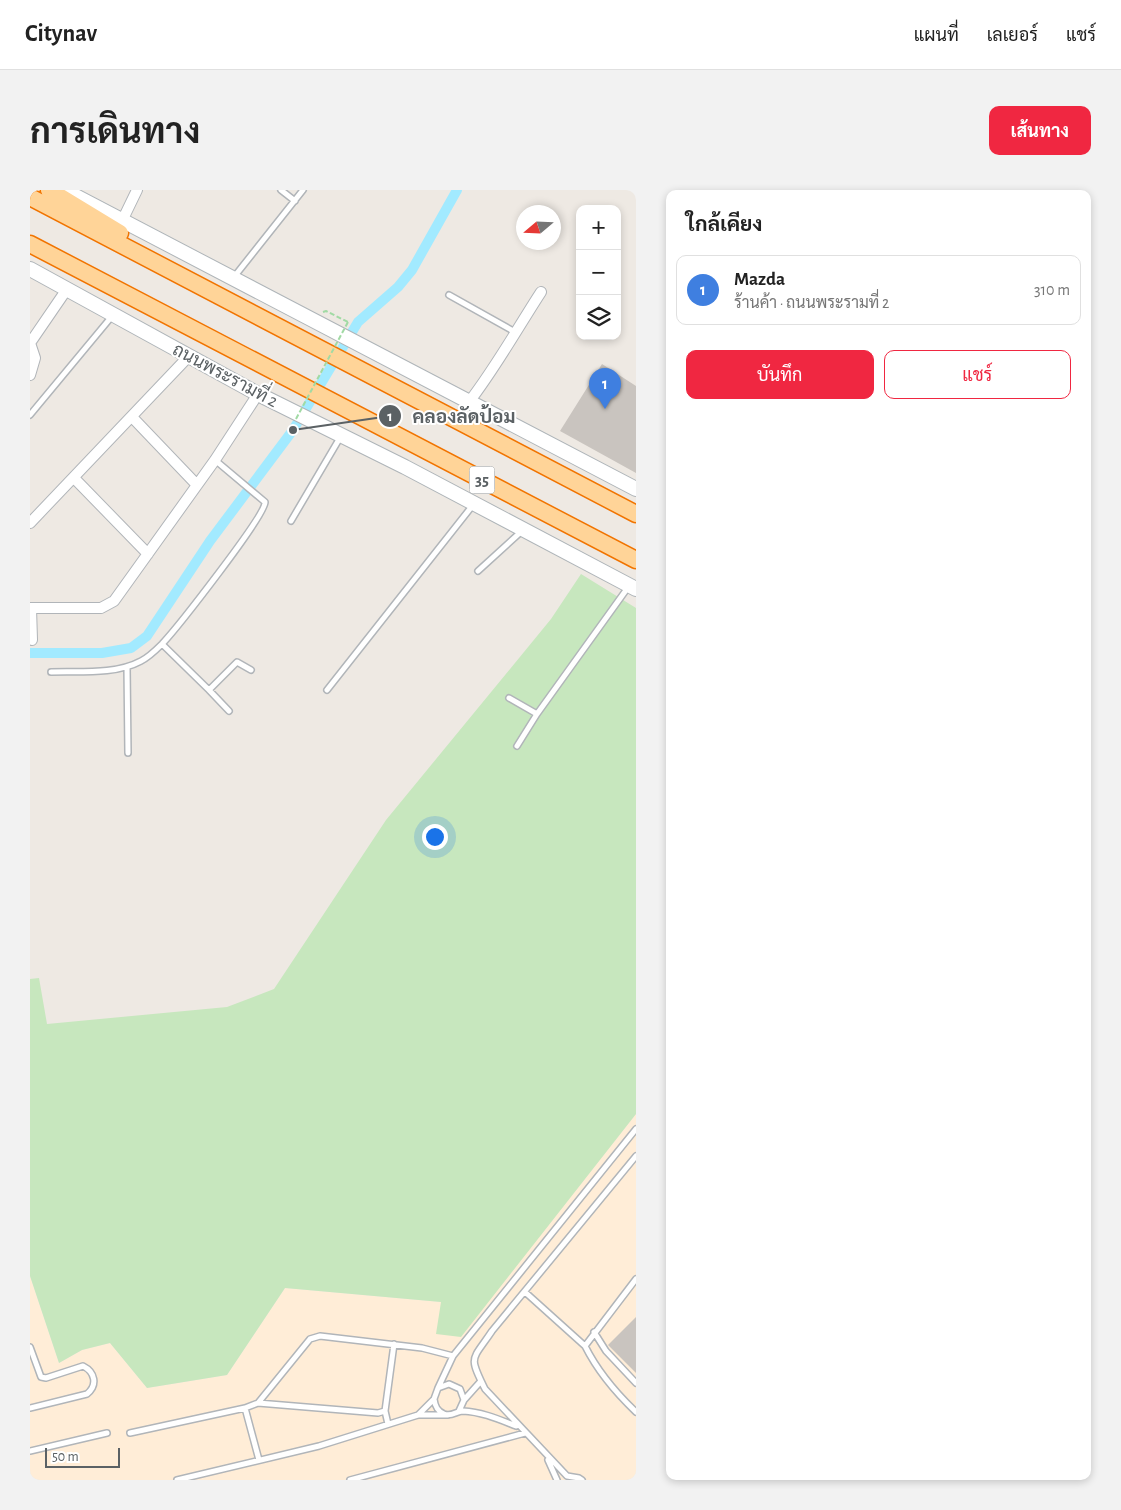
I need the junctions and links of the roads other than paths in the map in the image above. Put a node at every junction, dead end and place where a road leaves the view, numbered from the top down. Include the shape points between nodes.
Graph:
1 (49, 190) edge
2 (64, 190) edge
3 (137, 190) edge
4 (281, 190) edge
5 (302, 190) edge
6 (30, 197) edge
7 (295, 201) junction
8 (122, 221) junction
9 (30, 244) edge
10 (30, 269) edge
11 (232, 279) junction
12 (67, 289) junction
13 (541, 292) dead end
14 (449, 295) dead end
15 (113, 315) junction
16 (515, 332) junction
17 (319, 348) junction
18 (189, 356) junction
19 (30, 375) edge
20 (258, 394) junction
21 (469, 402) junction
22 (30, 416) edge
23 (132, 417) junction
24 (342, 436) junction
25 (215, 460) junction
26 (74, 478) junction
27 (197, 484) junction
28 (636, 489) edge
29 (473, 504) junction
30 (636, 514) edge
31 (291, 521) dead end
32 (30, 523) edge
33 (523, 529) junction
34 (148, 554) junction
35 (636, 560) edge
36 (478, 571) dead end
37 (633, 587) edge
38 (31, 608) edge
39 (32, 640) dead end
40 (162, 644) junction
41 (127, 667) junction
42 (251, 670) dead end
43 (50, 672) dead end
44 (209, 690) junction
45 (327, 690) dead end
46 (509, 698) dead end
47 (229, 711) dead end
48 (537, 714) junction
49 (517, 746) dead end
50 (128, 753) dead end
51 (636, 1129) edge
52 (636, 1156) edge
53 (636, 1279) edge
54 (525, 1292) junction
55 (594, 1332) junction
56 (394, 1344) junction
57 (585, 1346) junction
58 (30, 1347) edge
59 (453, 1356) junction
60 (481, 1381) junction
61 (636, 1383) edge
62 (438, 1388) junction
63 (434, 1399) junction
64 (464, 1400) junction
65 (258, 1404) junction
66 (30, 1408) edge
67 (245, 1408) junction
68 (385, 1411) junction
69 (460, 1411) junction
70 (636, 1412) edge
71 (418, 1415) junction
72 (448, 1415) junction
73 (388, 1424) junction
74 (519, 1427) junction
75 (107, 1433) dead end
76 (130, 1433) dead end
77 (525, 1433) junction
78 (30, 1451) edge
79 (545, 1453) junction
80 (260, 1460) junction
81 (177, 1480) edge
82 (350, 1480) edge
83 (557, 1480) edge
84 (582, 1480) edge

1 - 17 highway
2 - 8 main road
3 - 8 street
4 - 7 lane
5 - 7 lane
6 - 17 highway, 35
7 - 11 lane
8 - 11 main road
9 - 35 highway, ถนนพระรามที่ 2 / 35
10 - 12 main road, ถนนพระรามที่ 2 / 35
11 - 21 main road
12 - 15 main road, ถนนพระรามที่ 2 / 35
12 - 19 street via 30,343 35,358
13 - 16 street
14 - 16 lane
15 - 18 main road, ถนนพระรามที่ 2 / 35
15 - 22 lane
16 - 21 street via 498,364
17 - 30 highway, 35
18 - 20 main road, ถนนพระรามที่ 2 / 35
18 - 23 street
20 - 24 main road, ถนนพระรามที่ 2 / 35
20 - 25 street
21 - 28 main road
23 - 26 street
23 - 27 street
24 - 29 main road, ถนนพระรามที่ 2 / 35
24 - 31 lane
25 - 27 street
25 - 40 lane via 265,502 266,507
26 - 32 street
26 - 34 street
27 - 34 street
29 - 33 main road, ถนนพระรามที่ 2 / 35
29 - 45 lane
33 - 36 lane
33 - 37 main road, ถนนพระรามที่ 2 / 35
34 - 38 street via 109,605 101,608
37 - 48 lane
38 - 39 street
40 - 41 lane
40 - 44 lane
41 - 43 lane
41 - 50 lane
42 - 44 lane via 237,662
44 - 47 lane
46 - 48 lane
48 - 49 lane
51 - 59 lane
52 - 54 lane
53 - 55 lane
54 - 57 lane
54 - 60 lane via 492,1331 474,1359 474,1371
55 - 57 lane
55 - 61 lane via 606,1351
56 - 59 lane
56 - 65 lane via 314,1337
56 - 68 lane
57 - 70 lane via 615,1392
58 - 66 lane via 41,1377 83,1366 91,1372 94,1383 87,1394
59 - 62 lane
60 - 64 lane
60 - 74 lane
62 - 63 lane
62 - 64 lane via 455,1385
63 - 71 lane
63 - 72 lane via 438,1410
64 - 69 lane
65 - 67 lane
65 - 68 lane
67 - 76 lane
67 - 80 lane
68 - 73 lane
69 - 72 lane
69 - 74 lane via 491,1416
71 - 72 lane
71 - 73 lane
73 - 80 lane
74 - 77 lane
75 - 78 lane
77 - 79 lane
77 - 82 lane
79 - 83 lane
79 - 84 lane via 567,1476
80 - 81 lane

